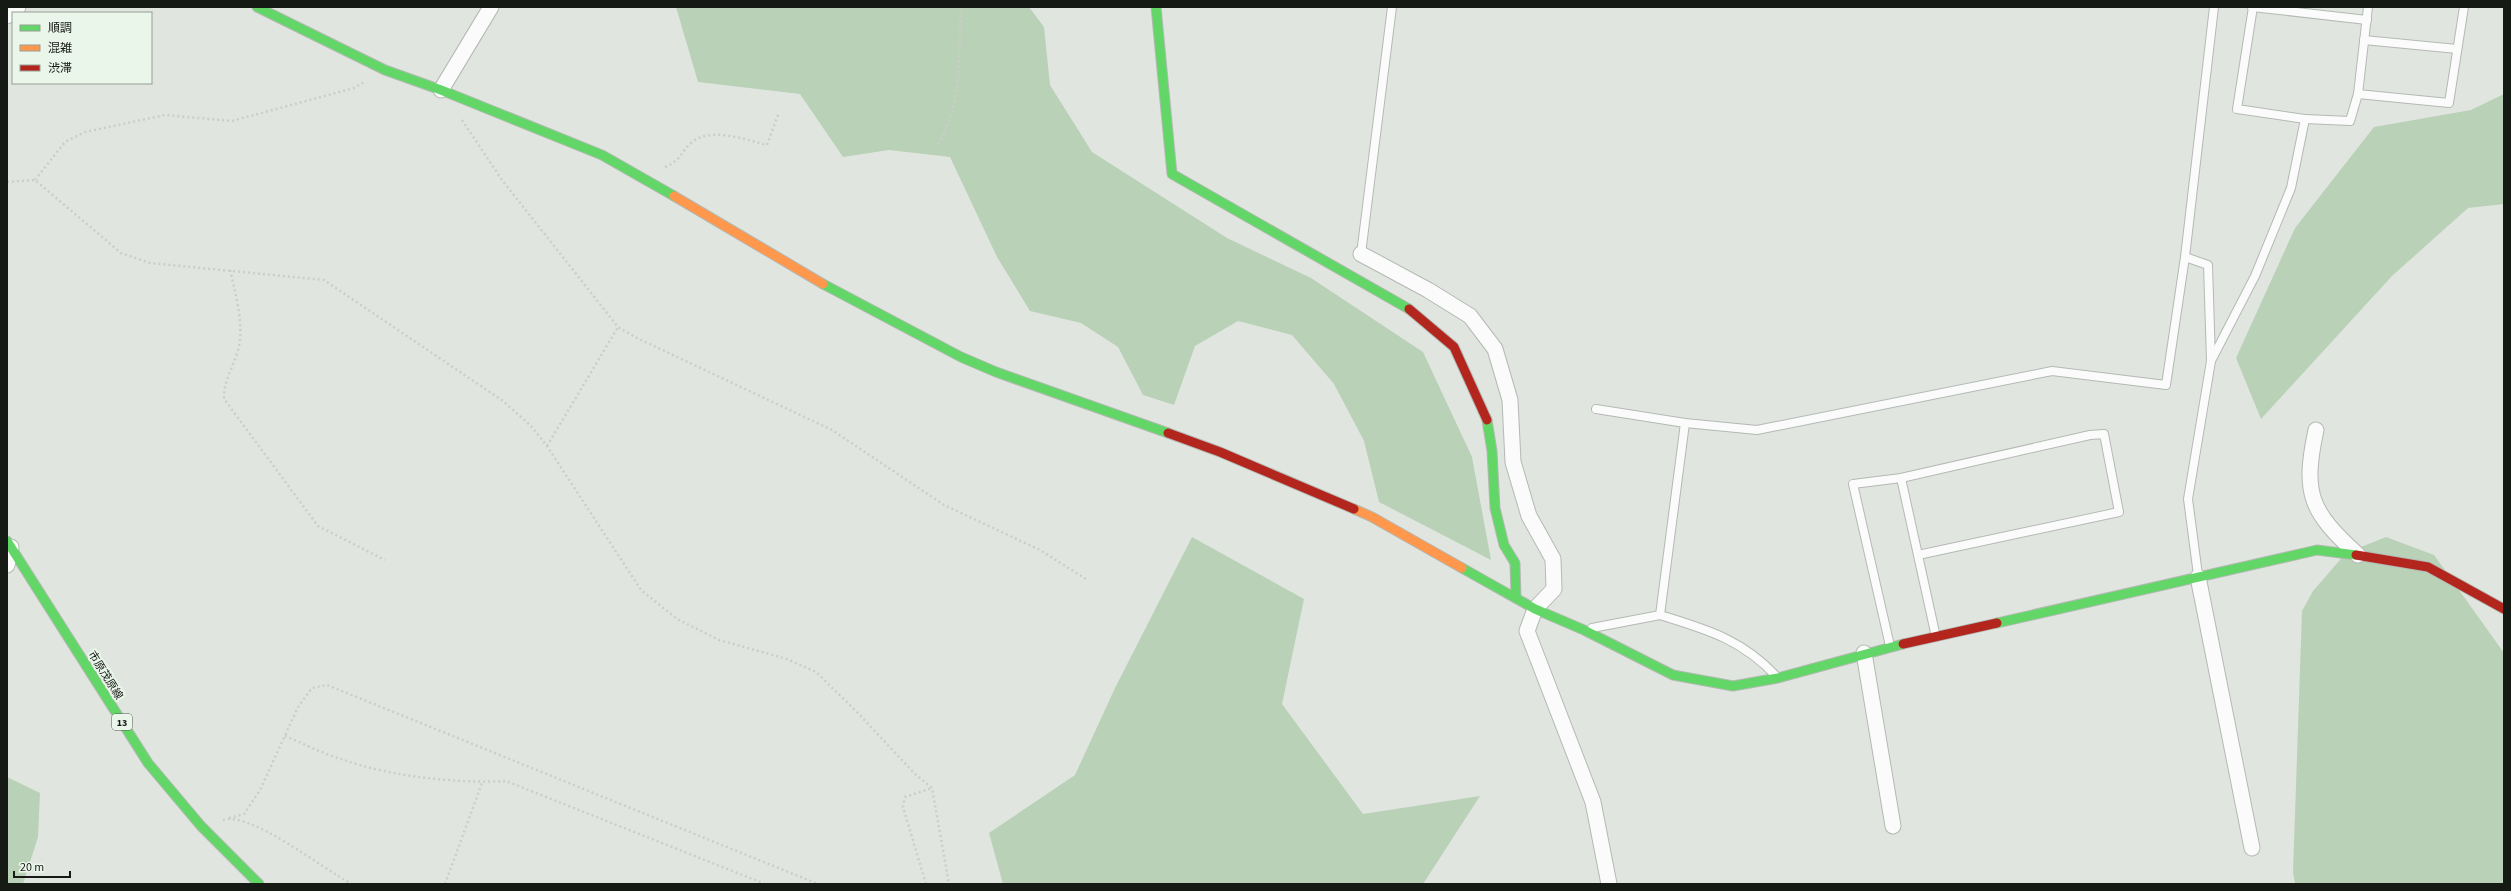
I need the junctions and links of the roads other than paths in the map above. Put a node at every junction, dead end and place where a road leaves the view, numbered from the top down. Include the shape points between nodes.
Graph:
1 (18, 7) edge
2 (258, 7) edge
3 (491, 7) edge
4 (1156, 7) edge
5 (1392, 7) edge
6 (2214, 7) edge
7 (2252, 7) edge
8 (2368, 7) edge
9 (2464, 7) edge
10 (7, 16) edge
11 (2367, 20) junction
12 (2364, 40) junction
13 (2457, 50) junction
14 (441, 90) junction
15 (2358, 94) junction
16 (2305, 119) junction
17 (1361, 254) joint
18 (2185, 257) junction
19 (2211, 361) junction
20 (1596, 409) dead end
21 (1684, 423) junction
22 (2316, 430) dead end
23 (1901, 478) junction
24 (9, 544) edge
25 (1918, 555) junction
26 (2358, 555) junction
27 (7, 565) edge
28 (2198, 576) junction
29 (1516, 598) junction
30 (1535, 609) junction
31 (2504, 609) edge
32 (1660, 615) junction
33 (1584, 630) junction
34 (1936, 637) junction
35 (1890, 647) junction
36 (1864, 653) junction
37 (1778, 678) junction
38 (1893, 826) dead end
39 (2252, 848) dead end
40 (259, 884) edge
41 (1609, 884) edge

1 - 10 street
2 - 14 street via 280,15 385,70
3 - 14 street
4 - 29 street via 1172,174 1411,310 1454,347 1488,422 1494,508 1504,545 1514,563
5 - 17 lane
6 - 18 lane
7 - 11 lane
7 - 16 lane via 2237,108
8 - 11 lane
9 - 13 lane
11 - 12 lane
12 - 13 lane
12 - 15 lane
13 - 15 lane via 2449,103
14 - 29 street via 602,155 754,242 838,294 961,357 996,372 1220,452 1372,517
15 - 16 lane via 2350,121
16 - 19 lane via 2291,188 2255,276
17 - 30 street via 1470,316 1495,349 1510,400 1513,462 1529,516 1553,559 1554,589
18 - 19 lane via 2208,265
18 - 21 lane via 2166,385 2052,371 1757,430
19 - 28 lane via 2188,499
20 - 21 lane
21 - 32 lane
22 - 26 street via 2310,481 2313,498 2319,515
23 - 25 lane
23 - 25 lane via 2104,434 2120,512
23 - 35 lane via 1853,484
24 - 27 street
24 - 40 street, 市原茂原線 / 13 via 148,763 200,827
25 - 34 lane
26 - 28 street via 2317,550
26 - 31 street via 2428,567
28 - 34 street
28 - 39 street
29 - 30 street
30 - 33 street
30 - 41 street via 1527,631 1593,802
32 - 33 lane
32 - 37 lane via 1732,640 1767,666
33 - 37 street via 1673,675 1733,686
34 - 35 street
35 - 36 street
36 - 37 street
36 - 38 street

